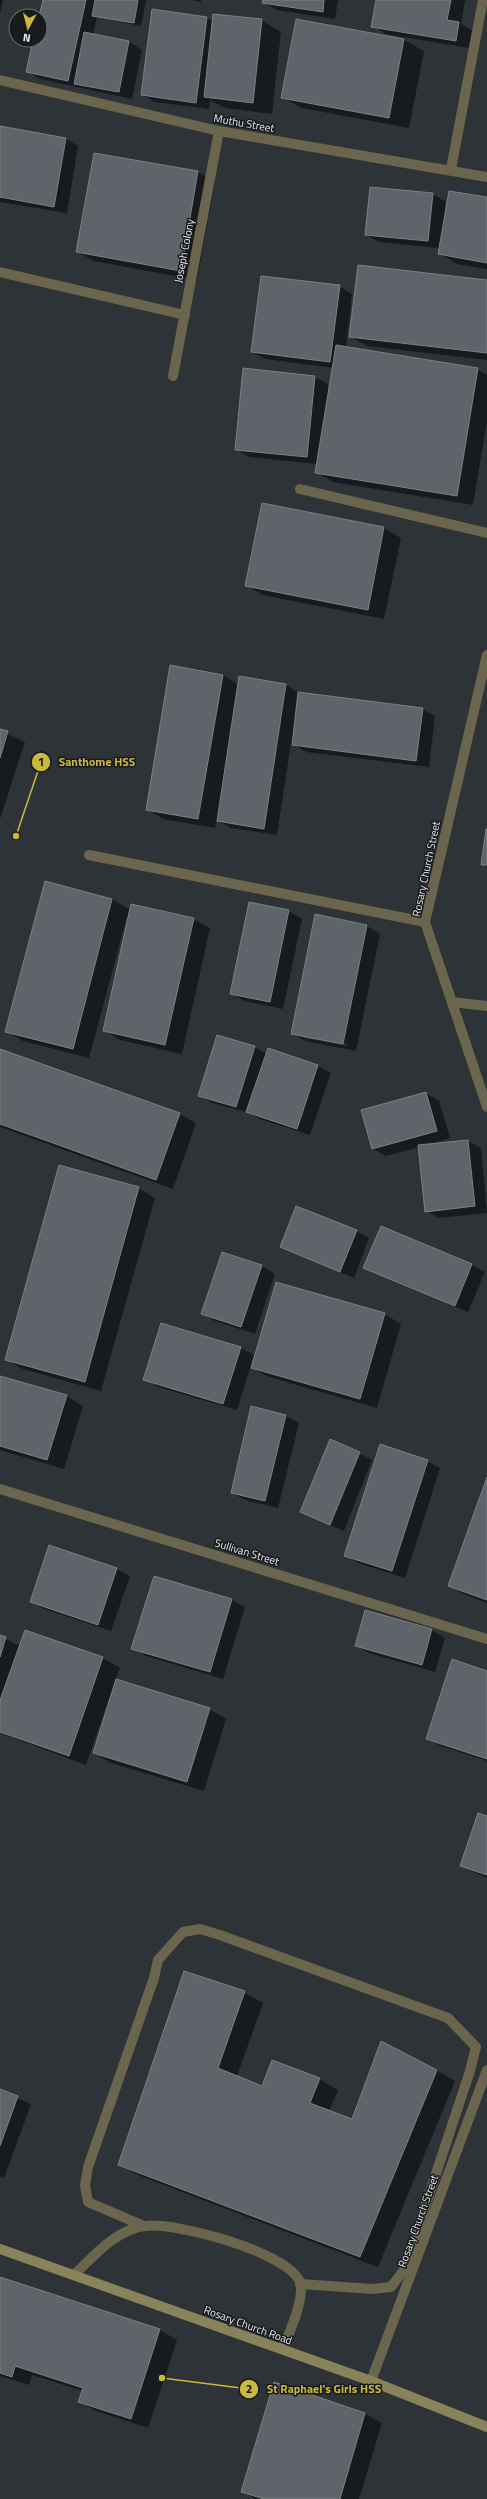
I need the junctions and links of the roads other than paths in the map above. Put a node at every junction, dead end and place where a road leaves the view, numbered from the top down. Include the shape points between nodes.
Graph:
1 (484, 0) edge
2 (0, 80) edge
3 (219, 131) junction
4 (451, 169) junction
5 (487, 176) edge
6 (0, 272) edge
7 (185, 315) junction
8 (173, 376) dead end
9 (300, 489) dead end
10 (487, 533) edge
11 (486, 662) edge
12 (89, 855) dead end
13 (426, 922) junction
14 (452, 1002) junction
15 (487, 1006) edge
16 (487, 1107) edge
17 (0, 1489) edge
18 (487, 1639) edge
19 (487, 2070) edge
20 (144, 2226) junction
21 (0, 2249) edge
22 (74, 2275) junction
23 (300, 2284) junction
24 (282, 2349) junction
25 (371, 2381) junction
26 (487, 2427) edge

1 - 4 street
2 - 3 street, Muthu Street
3 - 4 street, Muthu Street
3 - 7 street, Joseph Colony
4 - 5 street, Muthu Street
6 - 7 street
7 - 8 street, Joseph Colony
9 - 10 street
11 - 13 street, Rosary Church Street
12 - 13 street
13 - 14 street, Rosary Church Street
14 - 15 street
14 - 16 street, Rosary Church Street
17 - 18 street, Sullivan Street
19 - 25 street, Rosary Church Street
20 - 22 street via 117,2236
20 - 23 street via 174,2227 226,2240 275,2259 294,2273
20 - 23 street via 88,2202 85,2186 88,2167 158,1960 183,1932 200,1929 220,1935 448,2018 476,2047 404,2270 391,2287 372,2289
21 - 22 main road, Rosary Church Road
22 - 24 main road, Rosary Church Road
23 - 24 street via 293,2324
24 - 25 main road, Rosary Church Road
25 - 26 main road, Rosary Church Road

